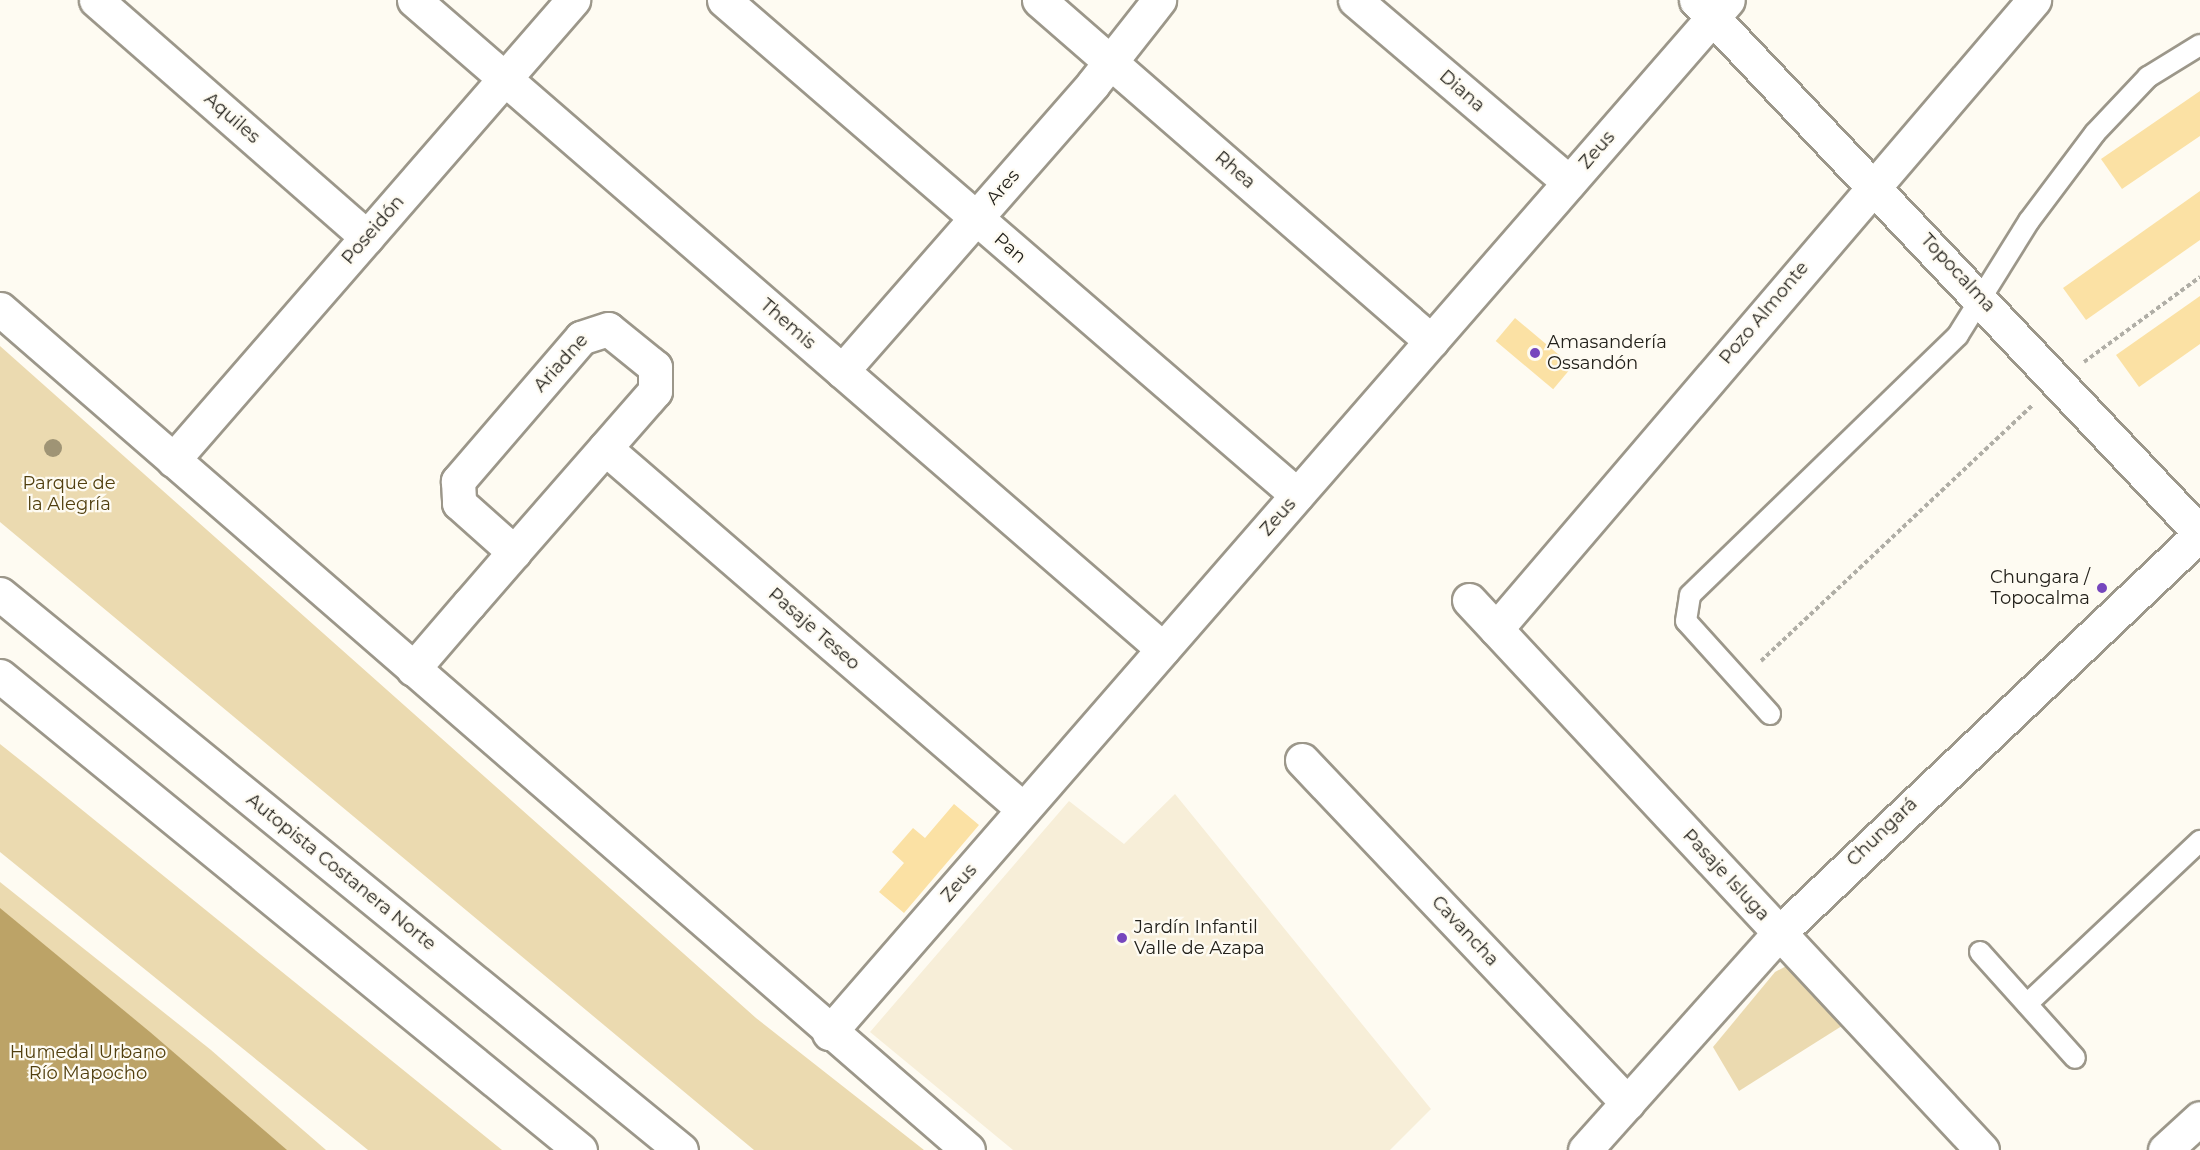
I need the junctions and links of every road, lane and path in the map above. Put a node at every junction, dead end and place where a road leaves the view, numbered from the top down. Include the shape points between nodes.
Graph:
1 (96, 0) edge
2 (414, 0) edge
3 (573, 0) edge
4 (724, 0) edge
5 (1040, 0) edge
6 (1159, 0) edge
7 (1355, 0) edge
8 (2034, 0) edge
9 (1712, 5) edge
10 (2200, 45) edge
11 (1107, 59) junction
12 (505, 79) junction
13 (1569, 182) junction
14 (1874, 183) junction
15 (976, 218) junction
16 (367, 237) junction
17 (2200, 277) edge
18 (1984, 301) junction
19 (0, 309) edge
20 (1431, 341) junction
21 (2088, 359) dead end
22 (842, 371) junction
23 (2027, 411) dead end
24 (605, 448) junction
25 (173, 460) junction
26 (1297, 495) junction
27 (2200, 533) edge
28 (514, 552) junction
29 (0, 594) edge
30 (1468, 600) dead end
31 (1496, 629) junction
32 (1163, 649) junction
33 (413, 669) junction
34 (0, 676) edge
35 (1740, 681) junction
36 (1770, 714) dead end
37 (1302, 760) dead end
38 (1023, 809) junction
39 (2200, 841) edge
40 (1780, 932) junction
41 (1980, 952) dead end
42 (2027, 1004) junction
43 (829, 1033) junction
44 (2075, 1058) dead end
45 (1628, 1103) junction
46 (2200, 1118) edge
47 (580, 1150) edge
48 (681, 1150) edge
49 (968, 1150) edge
50 (1585, 1150) edge
51 (1982, 1150) edge
52 (2165, 1150) edge

1 - 16 main road, Aquiles
2 - 12 main road, Themis
3 - 12 main road, Poseidón
4 - 15 main road, Pan
5 - 11 main road, Rhea
6 - 11 main road, Ares
7 - 13 main road, Diana
8 - 14 main road, Pozo Almonte
9 - 13 main road, Zeus
9 - 14 main road, Topocalma
10 - 18 lane via 2148,77 2095,133 2029,221
11 - 15 main road, Ares via 1093,84
11 - 20 main road, Rhea
12 - 16 main road, Poseidón
12 - 22 main road, Themis
13 - 20 main road, Zeus
14 - 18 main road, Topocalma
14 - 31 main road, Pozo Almonte
15 - 22 main road, Ares
15 - 26 main road, Pan
16 - 25 main road, Poseidón
17 - 21 path
18 - 27 main road, Topocalma
18 - 35 lane via 1958,335 1685,603 1686,621
19 - 25 main road
20 - 26 main road, Zeus
22 - 32 main road, Themis
23 - 35 path
24 - 28 main road, Ariadne
24 - 28 main road, Ariadne via 655,391 658,376 650,360 617,333 599,328 581,338 456,487 465,510
24 - 38 main road, Pasaje Teseo
25 - 33 main road
26 - 32 main road, Zeus
27 - 40 main road, Chungará
28 - 33 main road, Ariadne
29 - 48 main road, Autopista Costanera Norte
30 - 31 main road, Pasaje Isluga
31 - 40 main road, Pasaje Isluga
32 - 38 main road, Zeus
33 - 43 main road
34 - 47 main road
35 - 36 lane
37 - 45 main road, Cavancha
38 - 43 main road, Zeus
39 - 42 lane
40 - 45 main road, Chungará
40 - 51 main road, Pasaje Isluga
41 - 42 lane
42 - 44 lane
43 - 49 main road
45 - 50 main road, Chungará
46 - 52 main road

